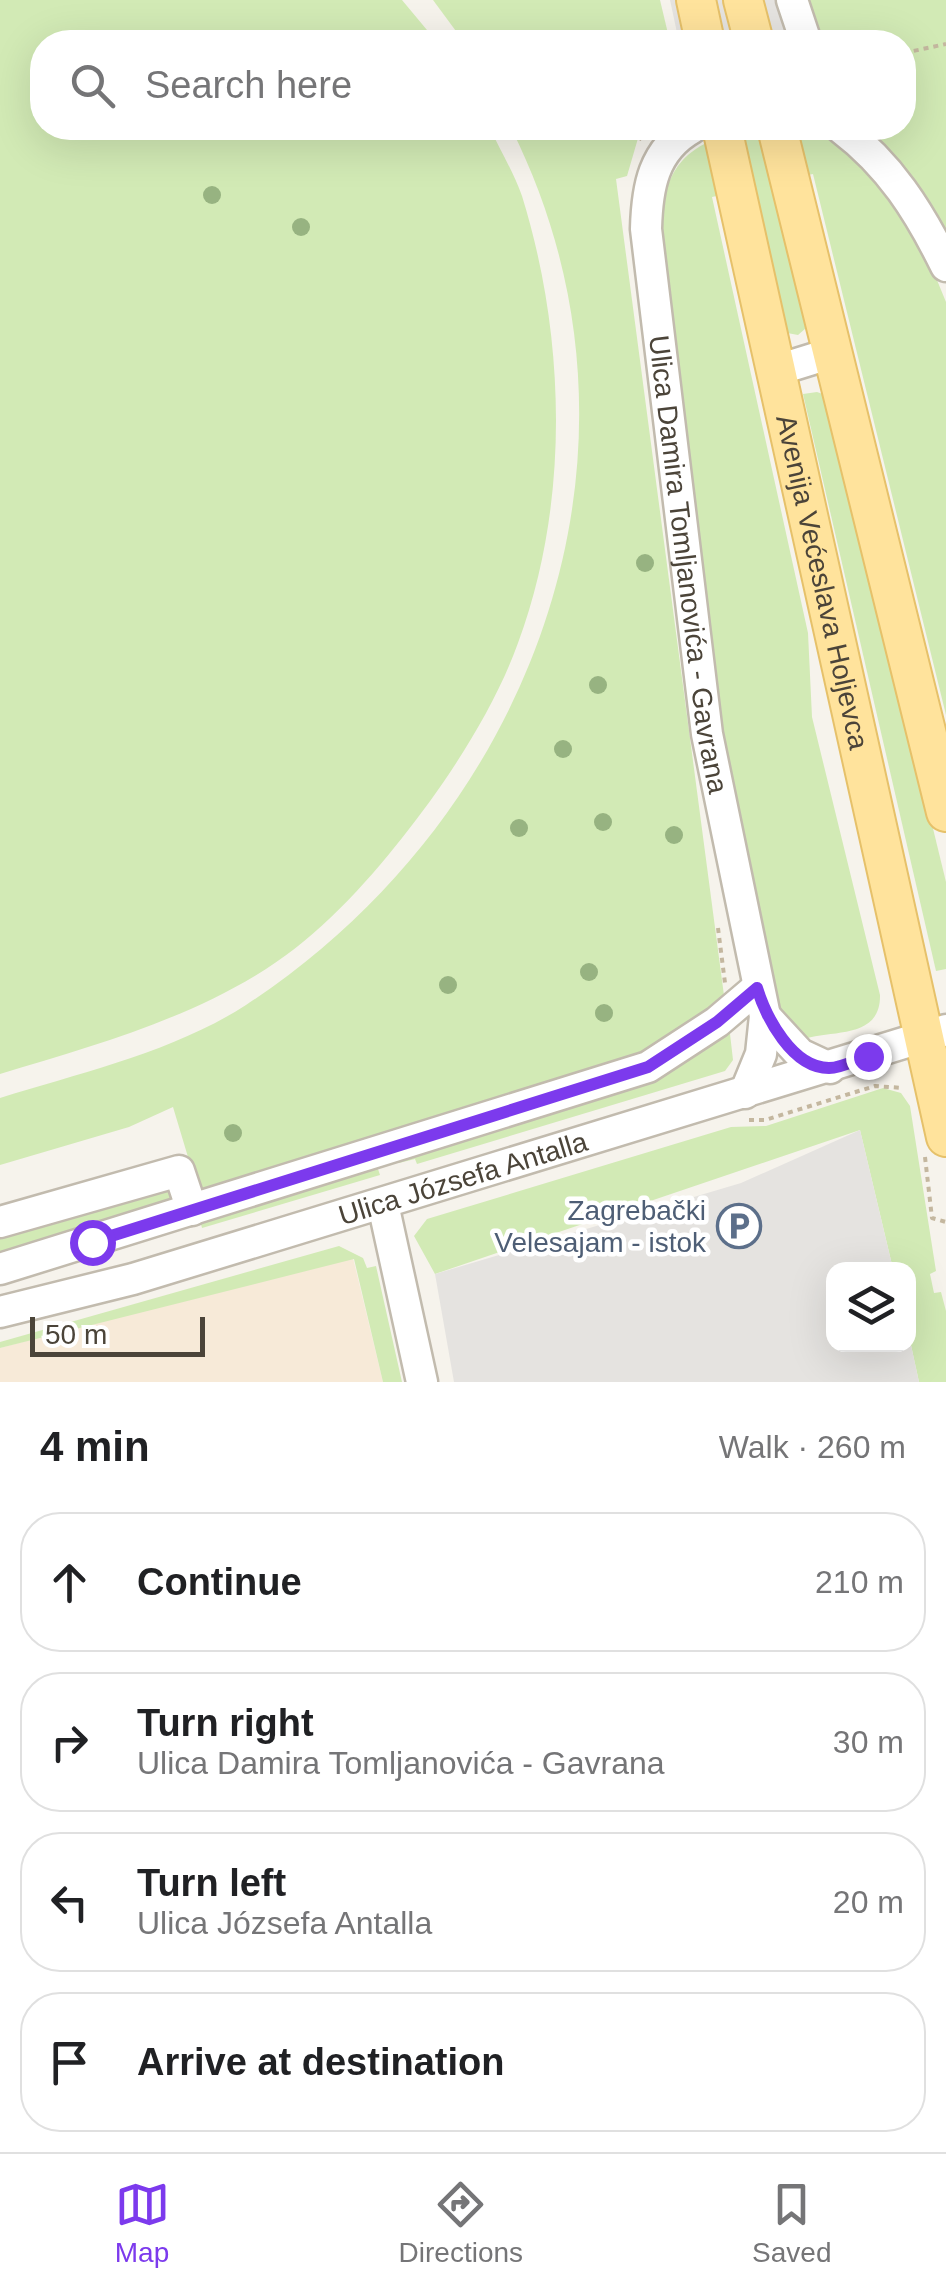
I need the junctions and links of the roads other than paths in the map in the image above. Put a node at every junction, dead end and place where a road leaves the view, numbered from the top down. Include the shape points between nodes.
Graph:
1 (696, 0) edge
2 (743, 0) edge
3 (792, 0) edge
4 (702, 30) edge
5 (751, 30) edge
6 (802, 30) edge
7 (677, 140) edge
8 (724, 140) edge
9 (780, 140) edge
10 (854, 140) edge
11 (946, 266) edge
12 (832, 353) junction
13 (774, 370) junction
14 (946, 812) edge
15 (761, 1002) junction
16 (935, 1034) edge
17 (830, 1068) junction
18 (745, 1094) junction
19 (935, 1142) edge
20 (383, 1204) junction
21 (192, 1210) junction
22 (0, 1222) edge
23 (0, 1269) edge
24 (0, 1312) edge
25 (422, 1382) edge

1 - 4 main road
2 - 5 main road
3 - 6 street
7 - 15 street, Ulica Damira Tomljanovića - Gavrana via 653,172 646,229 705,715
8 - 13 main road, Avenija Većeslava Holjevca
9 - 12 main road
10 - 11 street via 921,214
12 - 13 street
12 - 14 main road
13 - 16 main road, Avenija Većeslava Holjevca
15 - 17 street via 800,1054
15 - 18 street, Ulica Damira Tomljanovića - Gavrana via 760,1054
15 - 21 street via 648,1067
16 - 17 street, Ulica Józsefa Antalla
16 - 19 main road, Avenija Većeslava Holjevca
17 - 18 street, Ulica Józsefa Antalla
18 - 20 street, Ulica Józsefa Antalla
20 - 24 street, Ulica Józsefa Antalla
20 - 25 street
21 - 22 street via 179,1170
21 - 23 street

